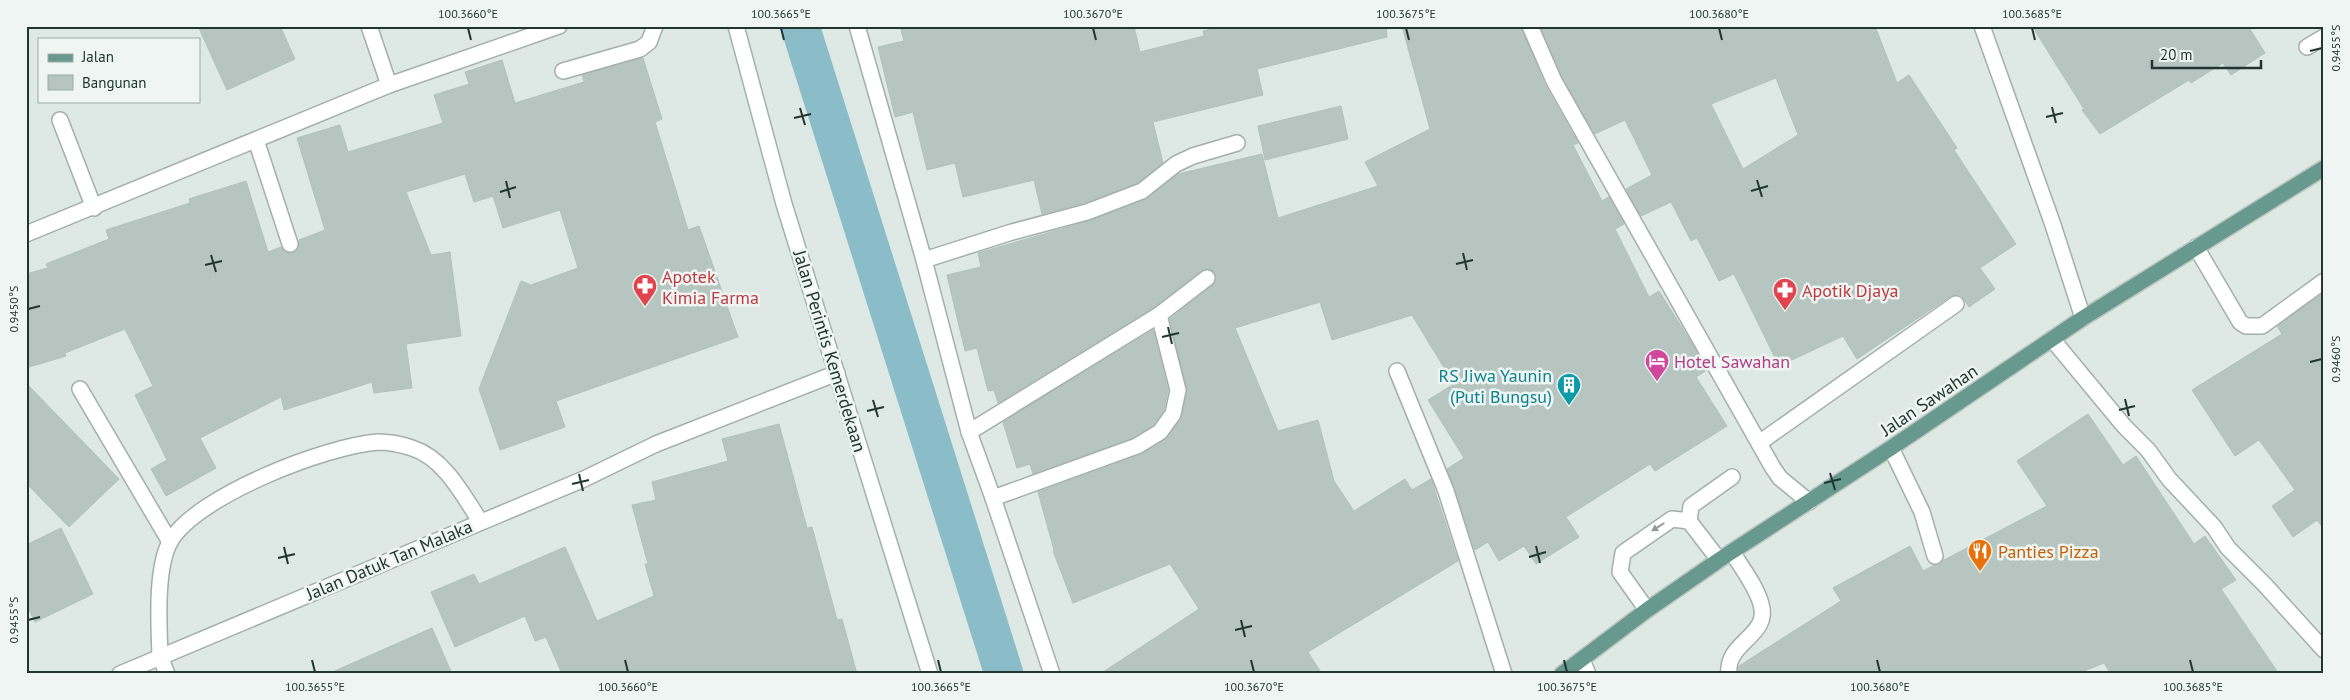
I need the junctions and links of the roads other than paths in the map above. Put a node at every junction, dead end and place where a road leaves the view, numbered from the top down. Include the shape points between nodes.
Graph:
1 (369, 26) edge
2 (559, 26) edge
3 (655, 26) edge
4 (736, 26) edge
5 (857, 26) edge
6 (1530, 26) edge
7 (1982, 26) edge
8 (2324, 37) edge
9 (2307, 47) dead end
10 (563, 71) dead end
11 (389, 85) junction
12 (60, 120) dead end
13 (256, 140) junction
14 (1238, 143) dead end
15 (2324, 168) edge
16 (94, 208) junction
17 (26, 234) edge
18 (290, 244) dead end
19 (2196, 248) junction
20 (924, 260) junction
21 (1206, 278) dead end
22 (2324, 281) edge
23 (1956, 304) dead end
24 (1160, 315) junction
25 (2083, 318) junction
26 (2052, 339) junction
27 (1397, 372) dead end
28 (837, 373) junction
29 (80, 390) dead end
30 (969, 432) junction
31 (1759, 443) junction
32 (1891, 448) junction
33 (1732, 477) dead end
34 (994, 498) junction
35 (1809, 502) junction
36 (480, 521) junction
37 (1689, 521) junction
38 (170, 542) junction
39 (1726, 556) junction
40 (1935, 556) dead end
41 (1647, 610) junction
42 (2324, 650) edge
43 (160, 656) junction
44 (1582, 660) junction
45 (120, 674) edge
46 (167, 674) edge
47 (930, 674) edge
48 (1052, 674) edge
49 (1504, 674) edge
50 (1562, 674) edge
51 (1588, 674) edge
52 (1729, 674) edge

1 - 11 street
2 - 11 street
3 - 10 street via 649,42 640,48
4 - 28 street, Jalan Perintis Kemerdekaan via 784,204
5 - 20 street
6 - 31 street via 1554,81
7 - 25 street
8 - 9 street
11 - 13 street
12 - 16 street
13 - 16 street
13 - 18 street
14 - 20 street via 1193,156 1176,164 1150,186 1087,212
15 - 19 main road, Jalan Sawahan
16 - 17 street
19 - 22 street via 2240,322 2246,326 2262,326
19 - 25 main road, Jalan Sawahan
20 - 30 street
21 - 24 street
23 - 31 street
24 - 30 street
24 - 34 street via 1178,390 1173,414 1160,432 1137,446
25 - 26 main road, Jalan Sawahan
26 - 32 main road, Jalan Sawahan
26 - 42 street via 2169,479 2214,527 2228,548
27 - 49 street via 1446,491
28 - 36 street, Jalan Datuk Tan Malaka via 656,444 584,479
28 - 47 street, Jalan Perintis Kemerdekaan
29 - 38 street
30 - 34 street
31 - 35 street via 1780,478
32 - 35 main road, Jalan Sawahan
32 - 40 street via 1922,512
33 - 37 street via 1691,506
34 - 48 street
35 - 39 main road, Jalan Sawahan
36 - 38 street via 436,461 413,448 380,442 332,450 264,475 183,524
36 - 43 street, Jalan Datuk Tan Malaka
37 - 39 street
37 -> 41 street via 1672,519 1623,553 1620,572
38 - 43 street via 158,602
39 - 41 main road, Jalan Sawahan
39 - 52 street via 1761,603 1763,619 1761,626 1733,653
41 - 44 main road, Jalan Sawahan
43 - 45 street, Jalan Datuk Tan Malaka
43 - 46 street
44 - 50 main road, Jalan Sawahan
44 - 51 street

